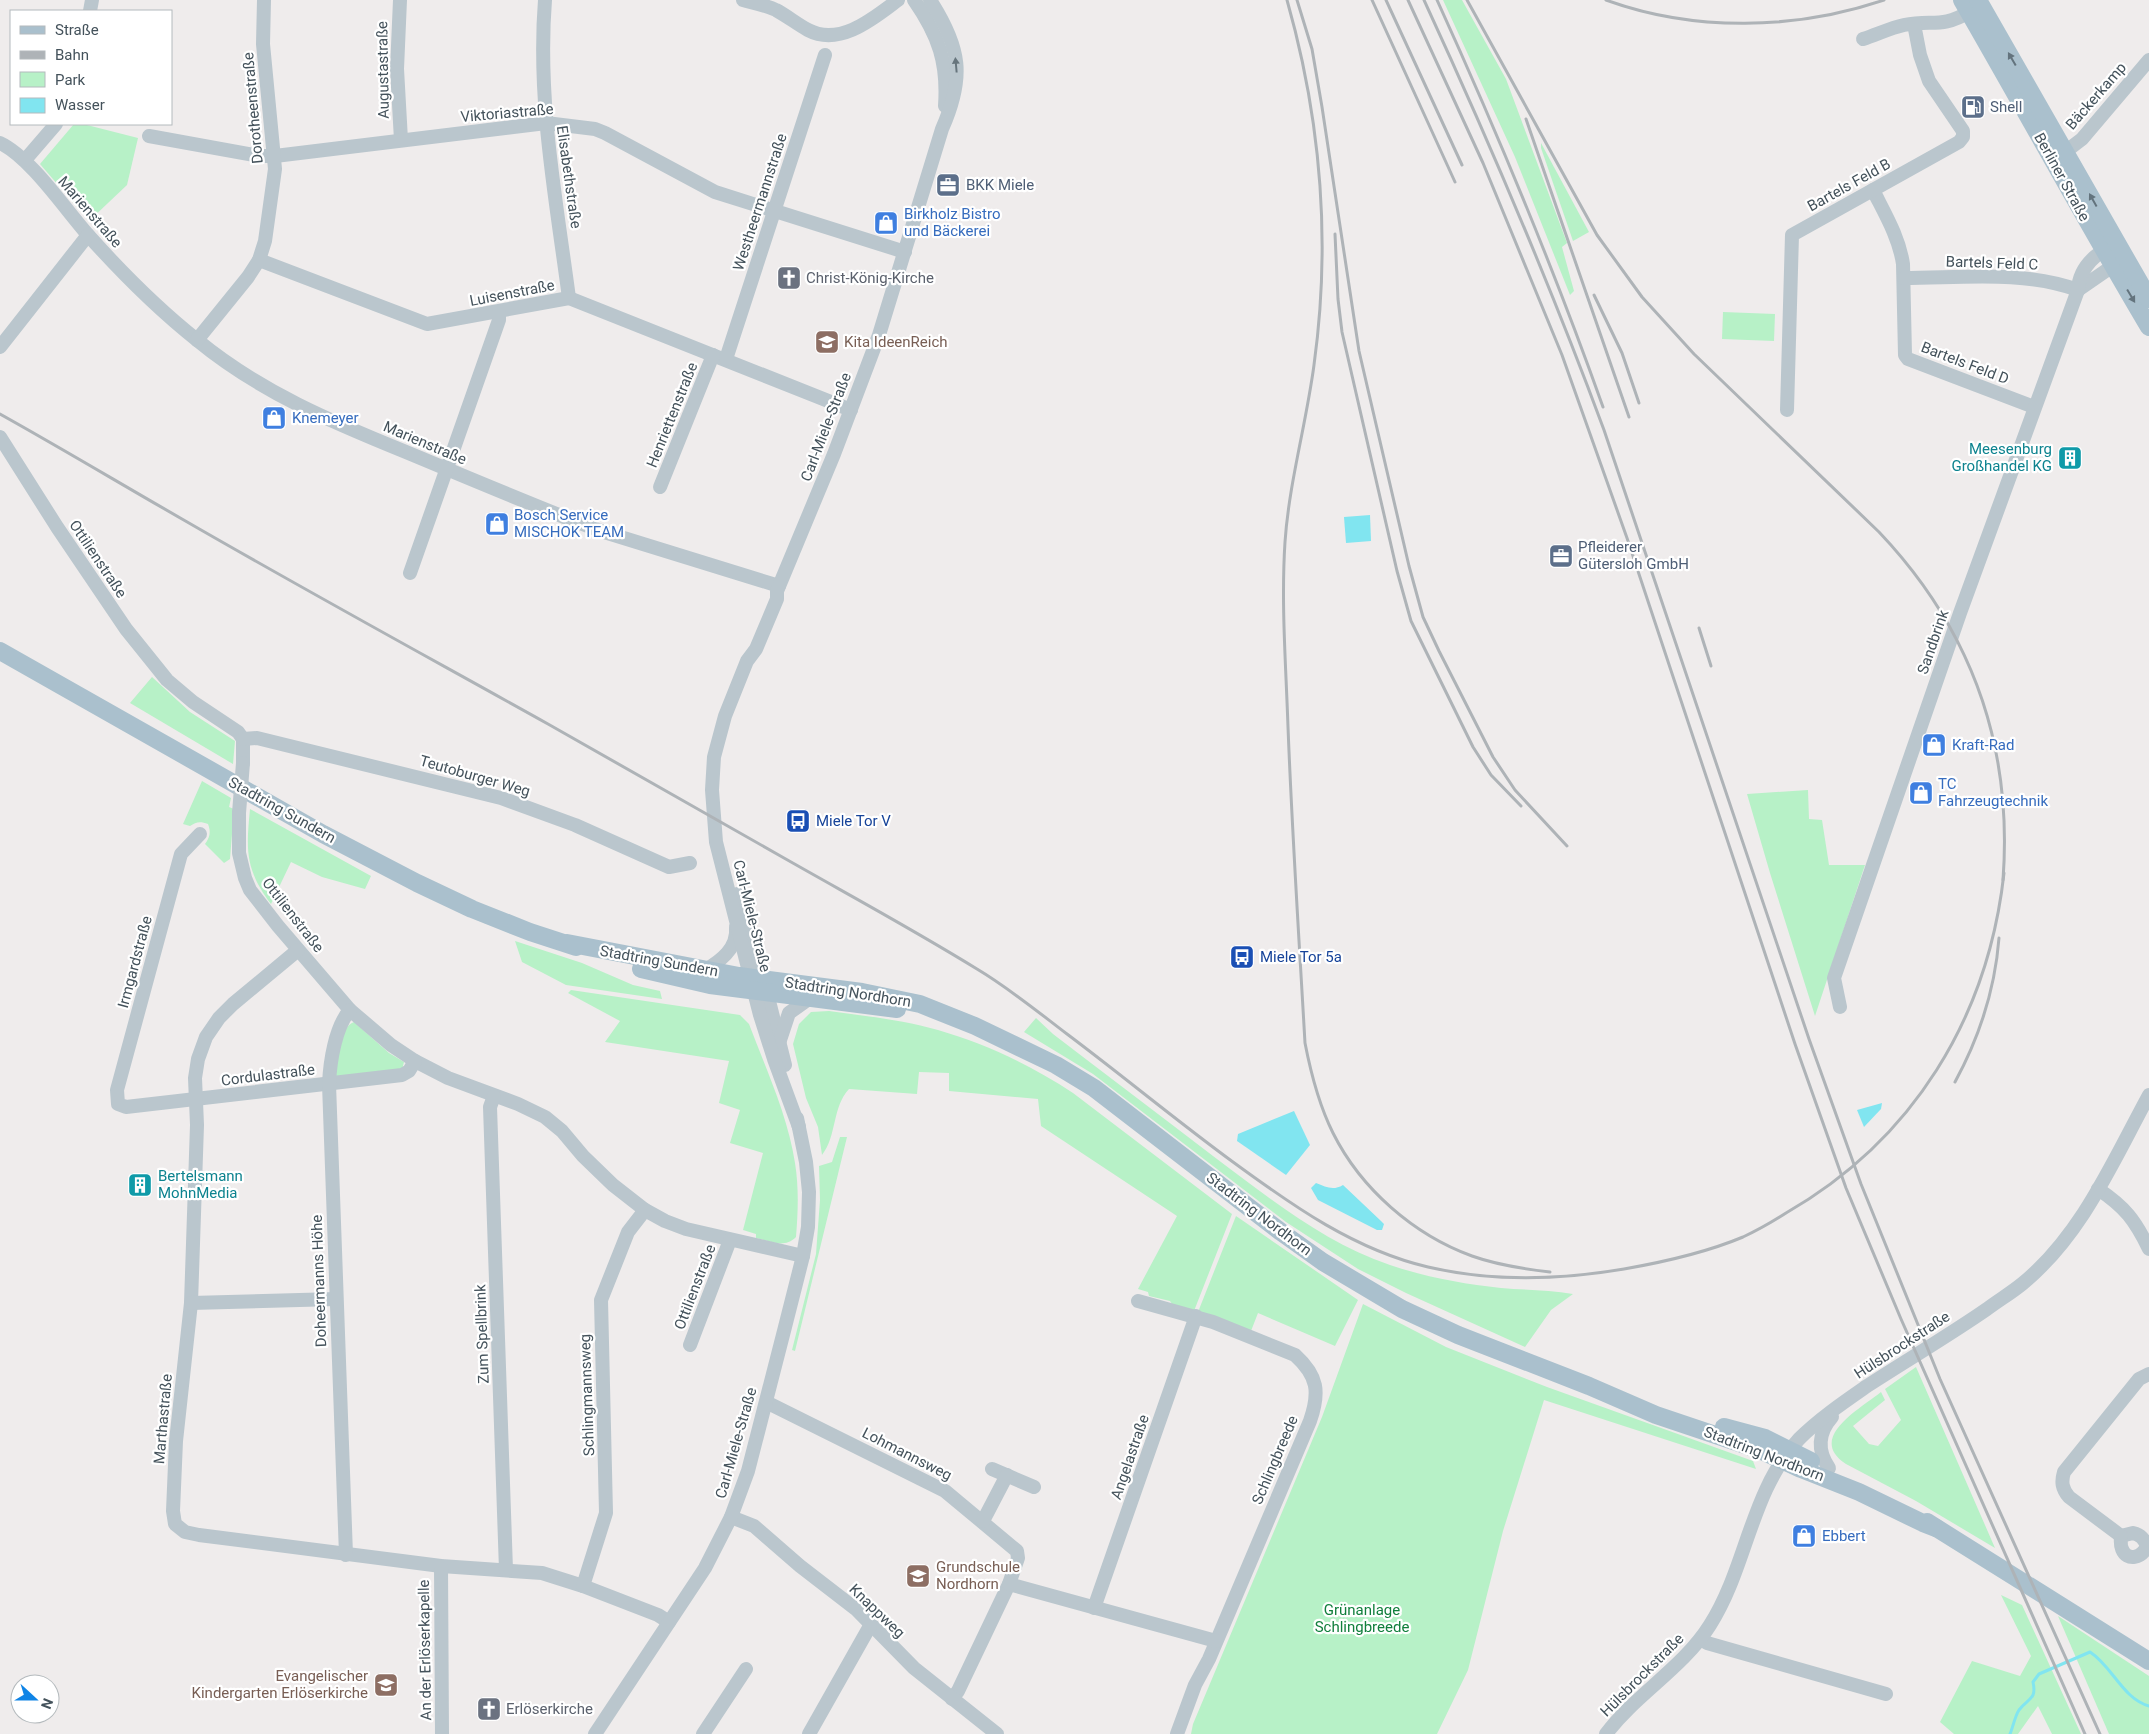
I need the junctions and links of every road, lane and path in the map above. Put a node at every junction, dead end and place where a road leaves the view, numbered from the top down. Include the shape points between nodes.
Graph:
1 (264, 0) edge
2 (400, 0) edge
3 (545, 0) edge
4 (743, 0) edge
5 (898, 0) edge
6 (914, 0) edge
7 (930, 0) edge
8 (1970, 4) edge
9 (778, 5) edge
10 (1914, 24) junction
11 (1862, 39) dead end
12 (825, 55) dead end
13 (2149, 60) edge
14 (546, 122) junction
15 (55, 125) edge
16 (942, 129) junction
17 (149, 136) dead end
18 (401, 140) junction
19 (0, 143) edge
20 (2065, 152) junction
21 (275, 156) junction
22 (25, 160) junction
23 (1873, 190) junction
24 (774, 212) junction
25 (88, 235) junction
26 (905, 252) junction
27 (2114, 254) junction
28 (259, 260) junction
29 (1904, 278) junction
30 (2078, 290) junction
31 (569, 298) junction
32 (2149, 299) edge
33 (499, 312) junction
34 (2149, 327) edge
35 (197, 340) junction
36 (0, 347) edge
37 (720, 357) junction
38 (2034, 407) junction
39 (851, 410) junction
40 (1787, 410) dead end
41 (0, 437) edge
42 (447, 470) junction
43 (660, 487) dead end
44 (410, 573) dead end
45 (778, 589) junction
46 (3, 651) edge
47 (243, 739) junction
48 (714, 826) junction
49 (200, 834) dead end
50 (690, 863) dead end
51 (734, 916) junction
52 (567, 943) junction
53 (298, 950) junction
54 (705, 970) junction
55 (758, 984) junction
56 (810, 998) junction
57 (1840, 1007) dead end
58 (350, 1010) junction
59 (944, 1014) junction
60 (779, 1044) junction
61 (415, 1061) junction
62 (329, 1084) junction
63 (2149, 1095) edge
64 (494, 1096) junction
65 (195, 1099) junction
66 (118, 1104) joint
67 (799, 1127) junction
68 (2098, 1189) junction
69 (645, 1210) junction
70 (730, 1240) junction
71 (2149, 1249) edge
72 (803, 1256) junction
73 (336, 1298) junction
74 (1138, 1301) dead end
75 (191, 1303) junction
76 (1196, 1316) junction
77 (690, 1345) dead end
78 (2149, 1374) edge
79 (1848, 1399) junction
80 (766, 1402) junction
81 (1786, 1456) junction
82 (1829, 1468) junction
83 (992, 1469) dead end
84 (1007, 1475) junction
85 (1034, 1487) dead end
86 (731, 1517) junction
87 (984, 1521) junction
88 (1936, 1528) junction
89 (2121, 1536) dead end
90 (346, 1554) junction
91 (441, 1566) junction
92 (506, 1570) junction
93 (1009, 1584) junction
94 (584, 1586) junction
95 (1094, 1608) junction
96 (669, 1622) junction
97 (870, 1626) junction
98 (1701, 1639) junction
99 (1216, 1641) junction
100 (2149, 1661) edge
101 (746, 1669) dead end
102 (1886, 1694) dead end
103 (952, 1699) junction
104 (994, 1733) edge
105 (442, 1734) edge
106 (595, 1734) edge
107 (703, 1734) edge
108 (809, 1734) edge
109 (1177, 1734) edge
110 (1606, 1734) edge

1 - 21 street, Dorotheenstraße via 263,44
2 - 18 street, Augustastraße via 396,69
3 - 14 street, Elisabethstraße via 542,37
4 - 9 street
5 - 9 street via 867,22 850,31 834,34 816,34 808,30
6 - 16 street, Carl-Miele-Straße via 939,43 943,59 946,83
16 -> 7 street, Carl-Miele-Straße via 950,110 958,71 948,30
8 - 10 street via 1954,21
20 -> 8 main road, Berliner Straße
8 - 27 main road, Berliner Straße via 2012,86
10 - 11 street
10 - 23 street, Bartels Feld B via 1929,82 1963,131 1963,137
12 - 24 street, Westheermannstraße
13 - 20 street, Bäckerkamp via 2082,139
14 - 18 street, Viktoriastraße
14 - 24 street, Viktoriastraße via 582,126 606,133 715,192
14 - 31 street, Elisabethstraße
15 - 22 street
16 - 26 street, Carl-Miele-Straße
17 - 21 street, Viktoriastraße
18 - 21 street, Viktoriastraße
19 - 22 street, Marienstraße
27 -> 20 main road, Berliner Straße
21 - 28 street, Dorotheenstraße via 265,241
22 - 25 street, Marienstraße
23 - 29 street, Bartels Feld D via 1895,234
23 - 40 street, Bartels Feld B via 1792,235
24 - 26 street, Viktoriastraße
24 - 37 street, Westheermannstraße
25 - 35 street, Marienstraße via 154,303
25 - 36 street
26 - 39 street, Carl-Miele-Straße
27 - 30 street
27 - 32 main road, Berliner Straße
27 -> 34 main road, Berliner Straße
28 - 33 street, Luisenstraße via 427,324
28 - 35 street, Dorotheenstraße
29 - 30 street, Bartels Feld C via 2023,278
29 - 38 street, Bartels Feld D via 1905,355 1908,359
30 - 38 street, Sandbrink
31 - 33 street, Luisenstraße
31 - 37 street, Luisenstraße
33 - 42 street via 499,320
35 - 42 street, Marienstraße via 257,384 328,420
37 - 39 street, Luisenstraße
37 - 43 street, Henriettenstraße
38 - 57 street, Sandbrink via 1834,978
39 - 45 street, Carl-Miele-Straße
41 - 47 street, Ottilienstraße via 126,629 167,680
42 - 44 street
42 - 45 street, Marienstraße via 601,532
45 - 48 street, Carl-Miele-Straße via 777,599 725,716 714,756
46 - 52 main road, Stadtring Sundern via 409,879 472,909
47 - 50 street, Teutoburger Weg via 256,738 501,798 572,824 669,867
47 - 53 street, Ottilienstraße, bridge via 238,813 239,853 245,878 250,890
48 - 51 street, Carl-Miele-Straße
48 - 55 street, Carl-Miele-Straße via 722,841 756,949
49 - 66 street, Irmgardstraße via 181,854 117,1090
51 - 54 street via 736,933 733,944 726,956
51 - 55 street, Carl-Miele-Straße
52 - 54 main road, Stadtring Sundern
52 - 55 main road, Stadtring Sundern via 658,974 710,985
53 - 58 street, Ottilienstraße
53 - 65 street, Marthastraße via 233,1004 212,1027 198,1059
54 - 55 main road, Stadtring Sundern
55 - 56 main road, Stadtring Nordhorn
55 - 59 main road, Stadtring Nordhorn via 862,992 920,1004
55 - 60 street, Carl-Miele-Straße
55 - 67 street, Carl-Miele-Straße via 774,1059
56 - 59 main road, Stadtring Nordhorn
56 - 60 street via 790,1013
58 - 61 street, Ottilienstraße
58 - 62 street, Doheermanns Höhe via 344,1016 335,1045
59 - 81 main road, Stadtring Nordhorn via 1056,1065 1094,1088 1281,1232 1323,1262 1402,1309 1458,1335 1589,1386 1756,1435
60 - 67 street, Carl-Miele-Straße
61 - 62 street, Cordulastraße via 402,1075
61 - 64 street, Ottilienstraße
62 - 65 street, Cordulastraße
62 - 73 street, Doheermanns Höhe
63 - 68 street, Hülsbrockstraße
64 - 69 street, Ottilienstraße via 545,1117 613,1185
64 - 92 street, Zum Spellbrink via 490,1108
65 - 66 street, Cordulastraße via 126,1107
65 - 75 street, Marthastraße via 197,1125
67 - 72 street, Carl-Miele-Straße via 808,1192 808,1227
68 - 71 street via 2116,1200 2136,1223
68 - 79 street, Hülsbrockstraße via 2062,1244 2021,1285
69 - 70 street, Ottilienstraße via 686,1229
69 - 94 street, Schlingmannsweg via 628,1232 601,1300 606,1513
70 - 72 street, Ottilienstraße
70 - 77 street, Ottilienstraße
72 - 80 street, Carl-Miele-Straße
73 - 75 street
73 - 90 street, Doheermanns Höhe
74 - 76 street, Schlingbreede
75 - 90 street, Marthastraße via 176,1441 175,1524 185,1532
76 - 95 street, Angelastraße
76 - 99 street, Schlingbreede via 1295,1355 1312,1374 1317,1395 1310,1420
78 - 89 street via 2139,1379 2064,1472 2062,1480 2069,1497
79 - 81 street, Hülsbrockstraße via 1812,1427
79 - 82 street, Stadtring Nordhorn via 1822,1432 1820,1445
80 - 86 street, Carl-Miele-Straße via 748,1471
80 - 87 street, Lohmannsweg via 945,1491
81 - 82 main road, Stadtring Nordhorn
81 - 88 main road, Stadtring Nordhorn
81 - 98 street, Hülsbrockstraße via 1757,1508 1724,1599
82 - 88 main road, Stadtring Nordhorn via 1888,1498
83 - 84 street
84 - 85 street
84 - 87 street
86 - 96 street, Carl-Miele-Straße via 705,1568
86 - 97 street, Knappweg via 754,1526 857,1610
87 - 93 street, Lohmannsweg via 1016,1550 1018,1558
88 - 100 main road, Stadtring Nordhorn
90 - 91 street
91 - 92 street
91 - 105 street, An der Erlöserkapelle
92 - 94 street via 542,1573
93 - 95 street
93 - 103 street, Lohmannsweg
94 - 96 street
95 - 99 street
96 - 106 street, Carl-Miele-Straße
97 - 103 street, Knappweg
97 - 108 street
98 - 102 street, Hülsbrockstraße
98 - 110 street, Hülsbrockstraße
99 - 109 street, Schlingbreede
101 - 107 street
103 - 104 street, Knappweg

